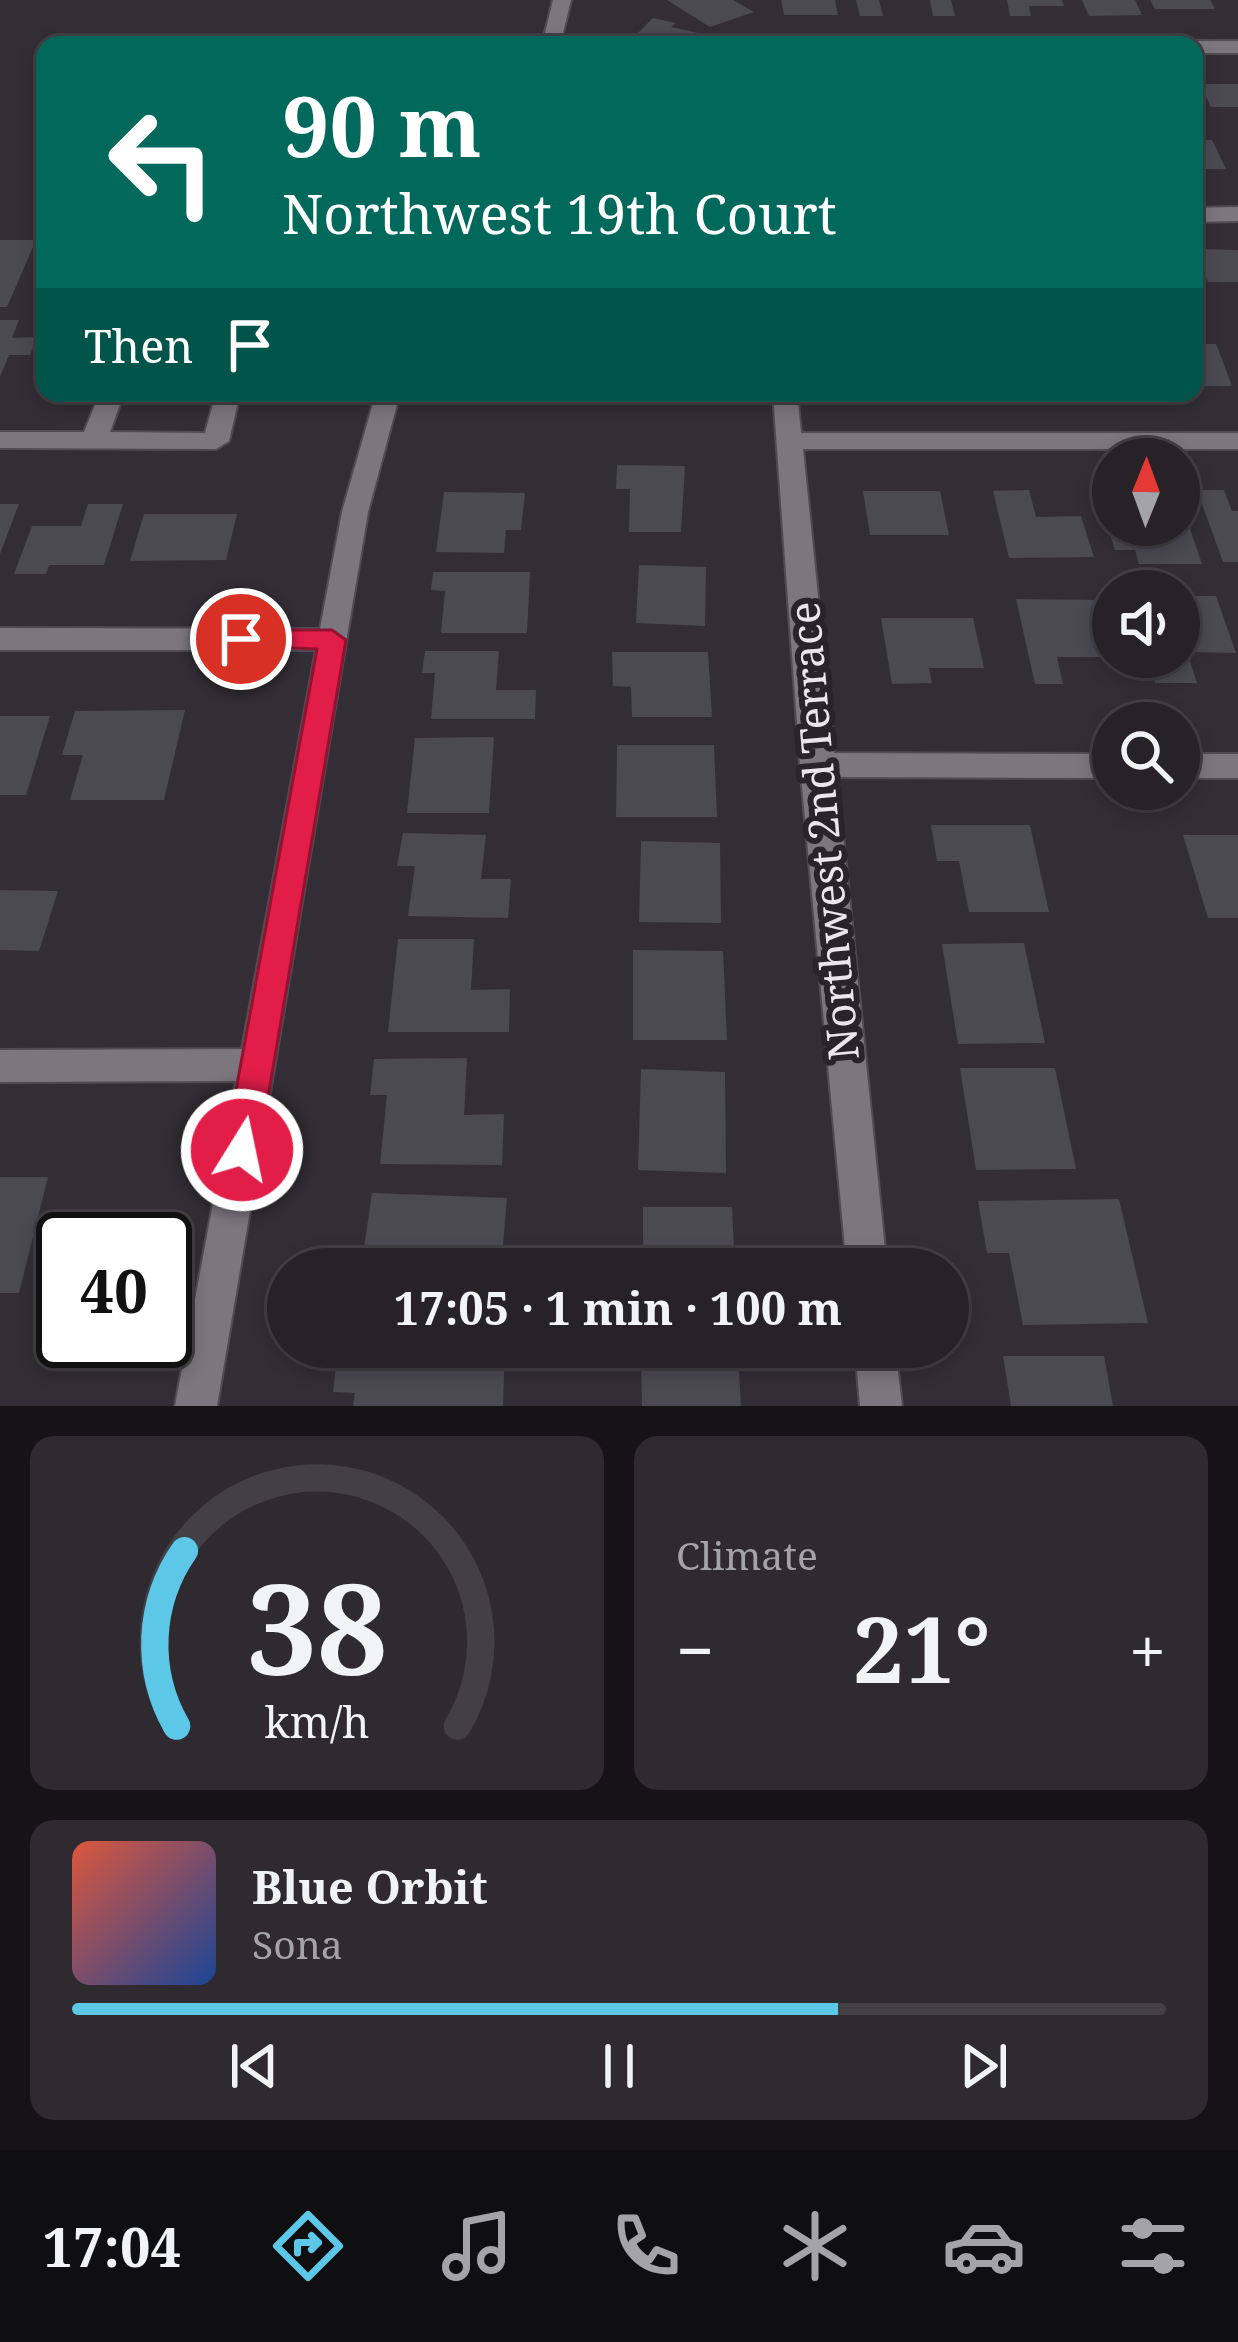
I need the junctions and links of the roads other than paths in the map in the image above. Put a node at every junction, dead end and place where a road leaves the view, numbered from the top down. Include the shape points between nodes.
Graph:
1 (562, 0) edge
2 (553, 36) edge
3 (1203, 47) edge
4 (1238, 47) edge
5 (1203, 214) edge
6 (1238, 214) edge
7 (109, 402) edge
8 (226, 402) edge
9 (385, 402) edge
10 (785, 402) edge
11 (0, 440) edge
12 (94, 440) junction
13 (789, 440) junction
14 (1238, 441) edge
15 (0, 639) edge
16 (332, 640) junction
17 (816, 765) junction
18 (1092, 766) edge
19 (1200, 766) edge
20 (1238, 766) edge
21 (258, 1065) junction
22 (0, 1066) edge
23 (865, 1248) edge
24 (877, 1368) edge
25 (196, 1406) edge
26 (881, 1406) edge

1 - 2 street
3 - 4 street
5 - 6 street
7 - 12 street
8 - 12 street via 216,441
9 - 16 street
10 - 13 street, Northwest 2nd Terrace
11 - 12 street
13 - 14 street
13 - 17 street, Northwest 2nd Terrace
15 - 16 street
16 - 21 street
17 - 18 street
17 - 23 street, Northwest 2nd Terrace
19 - 20 street
21 - 22 street
21 - 25 street
24 - 26 street

